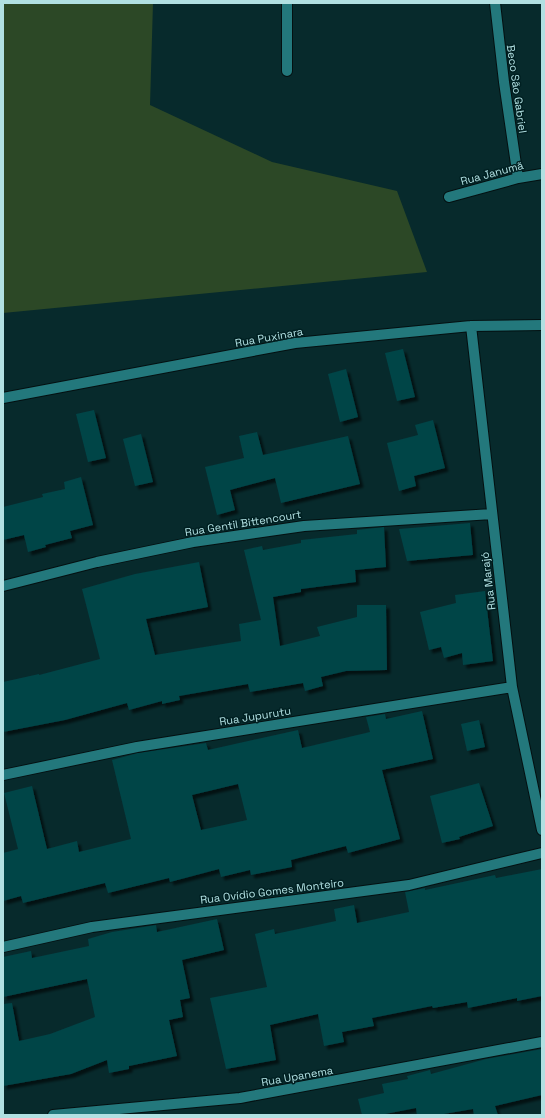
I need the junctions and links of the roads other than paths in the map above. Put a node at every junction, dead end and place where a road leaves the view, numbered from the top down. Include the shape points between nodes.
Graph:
1 (287, 3) edge
2 (495, 3) edge
3 (287, 71) dead end
4 (542, 174) edge
5 (518, 178) junction
6 (449, 197) dead end
7 (542, 325) edge
8 (471, 326) junction
9 (3, 398) edge
10 (492, 514) junction
11 (3, 586) edge
12 (512, 687) junction
13 (3, 775) edge
14 (542, 830) edge
15 (542, 853) edge
16 (3, 947) edge
17 (542, 1042) edge
18 (53, 1115) edge

1 - 3 street
2 - 5 street, Beco São Gabriel
4 - 5 street, Rua Janumã
5 - 6 street, Rua Janumã
7 - 8 street, Rua Puxinara
8 - 9 street, Rua Puxinara via 295,343
8 - 10 street, Rua Marajó
10 - 11 street, Rua Gentil Bittencourt via 304,526 193,542 97,562
10 - 12 street, Rua Marajó
12 - 13 street, Rua Jupurutu via 137,748
12 - 14 street, Rua Marajó
15 - 16 street, Rua Ovídio Gomes Monteiro via 409,885 92,927
17 - 18 street, Rua Upanema via 240,1098

